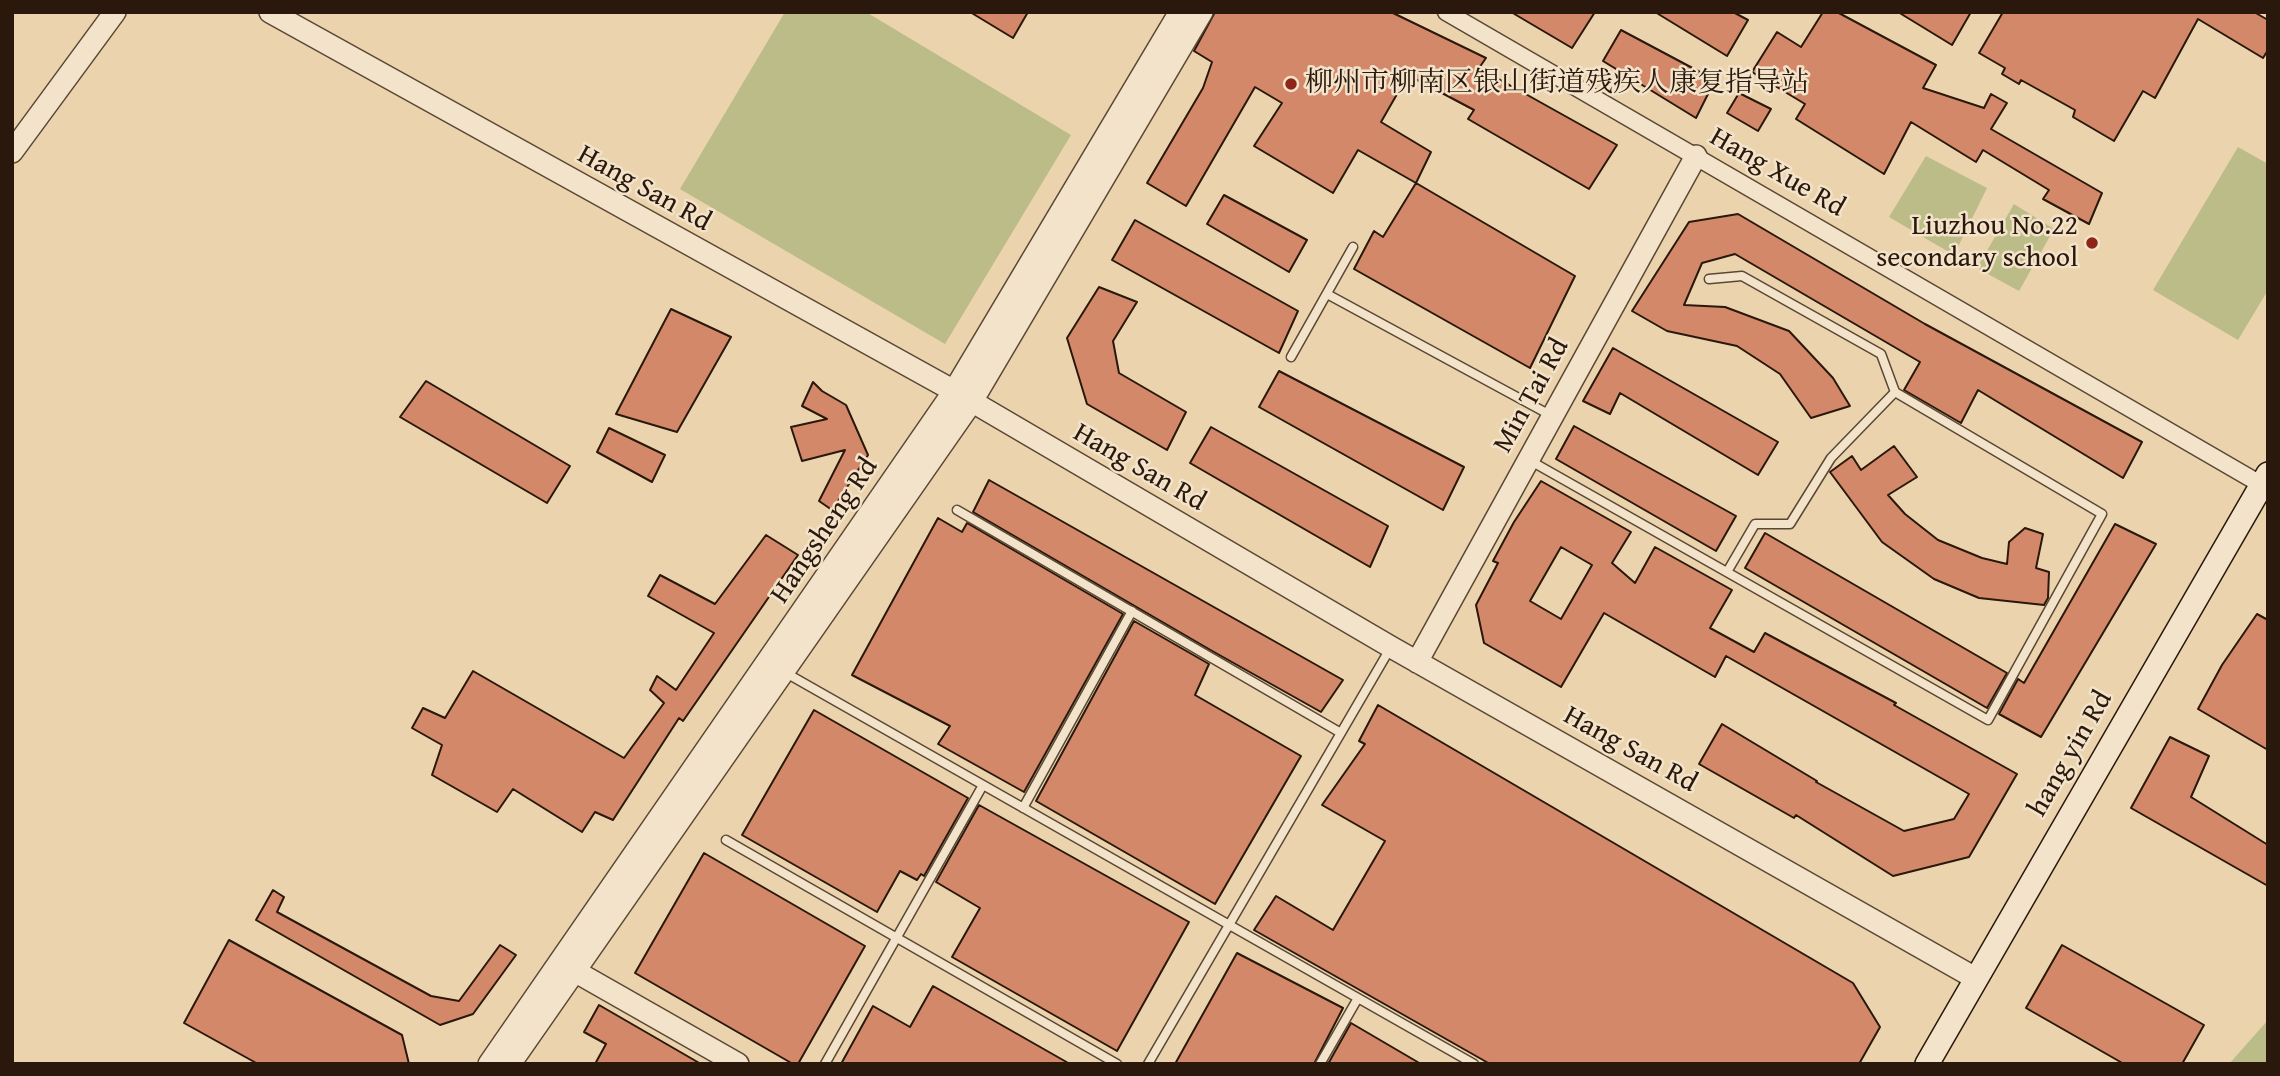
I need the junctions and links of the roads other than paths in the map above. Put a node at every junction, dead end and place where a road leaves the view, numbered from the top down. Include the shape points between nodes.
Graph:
1 (116, 12) edge
2 (270, 12) edge
3 (1180, 12) edge
4 (1202, 12) edge
5 (1447, 12) edge
6 (12, 152) edge
7 (1696, 156) junction
8 (1353, 247) dead end
9 (1709, 279) dead end
10 (1327, 294) junction
11 (1291, 357) dead end
12 (1895, 393) junction
13 (963, 397) junction
14 (1553, 416) junction
15 (1529, 460) junction
16 (2265, 480) edge
17 (957, 510) dead end
18 (1727, 572) junction
19 (1132, 611) junction
20 (1391, 648) junction
21 (1417, 662) junction
22 (776, 667) junction
23 (1341, 733) junction
24 (983, 785) junction
25 (1023, 808) junction
26 (726, 840) dead end
27 (1229, 925) junction
28 (897, 938) junction
29 (567, 967) junction
30 (1975, 978) junction
31 (1358, 998) junction
32 (489, 1064) edge
33 (510, 1064) edge
34 (738, 1064) edge
35 (825, 1064) edge
36 (1117, 1064) edge
37 (1148, 1064) edge
38 (1321, 1064) edge
39 (1474, 1064) edge
40 (1927, 1064) edge

1 - 6 street
2 - 13 street, Hang San Rd
3 - 13 street
4 - 13 street
5 - 7 street, Hang Xue Rd
7 - 14 street, Min Tai Rd
7 - 16 street, Hang Xue Rd
8 - 10 lane
9 - 12 lane via 1742,276 1881,354
10 - 11 lane
10 - 14 lane
12 - 18 lane via 1831,458 1790,524 1755,524
12 - 18 lane via 2102,514 1988,720
13 - 20 street, Hang San Rd
13 - 22 street
14 - 15 street, Min Tai Rd
15 - 18 lane
15 - 21 street, Min Tai Rd
16 - 30 main road, hang yin Rd
17 - 19 lane
19 - 23 lane
19 - 25 lane
20 - 21 street, Hang San Rd
20 - 23 lane
21 - 30 street, Hang San Rd
22 - 24 lane
22 - 29 street
23 - 27 lane
24 - 25 lane
24 - 28 lane
25 - 27 lane
26 - 28 lane
27 - 31 lane
27 - 37 lane
28 - 35 lane
28 - 36 lane
29 - 32 street
29 - 33 street
29 - 34 street
30 - 40 main road, hang yin Rd
31 - 38 lane
31 - 39 lane

